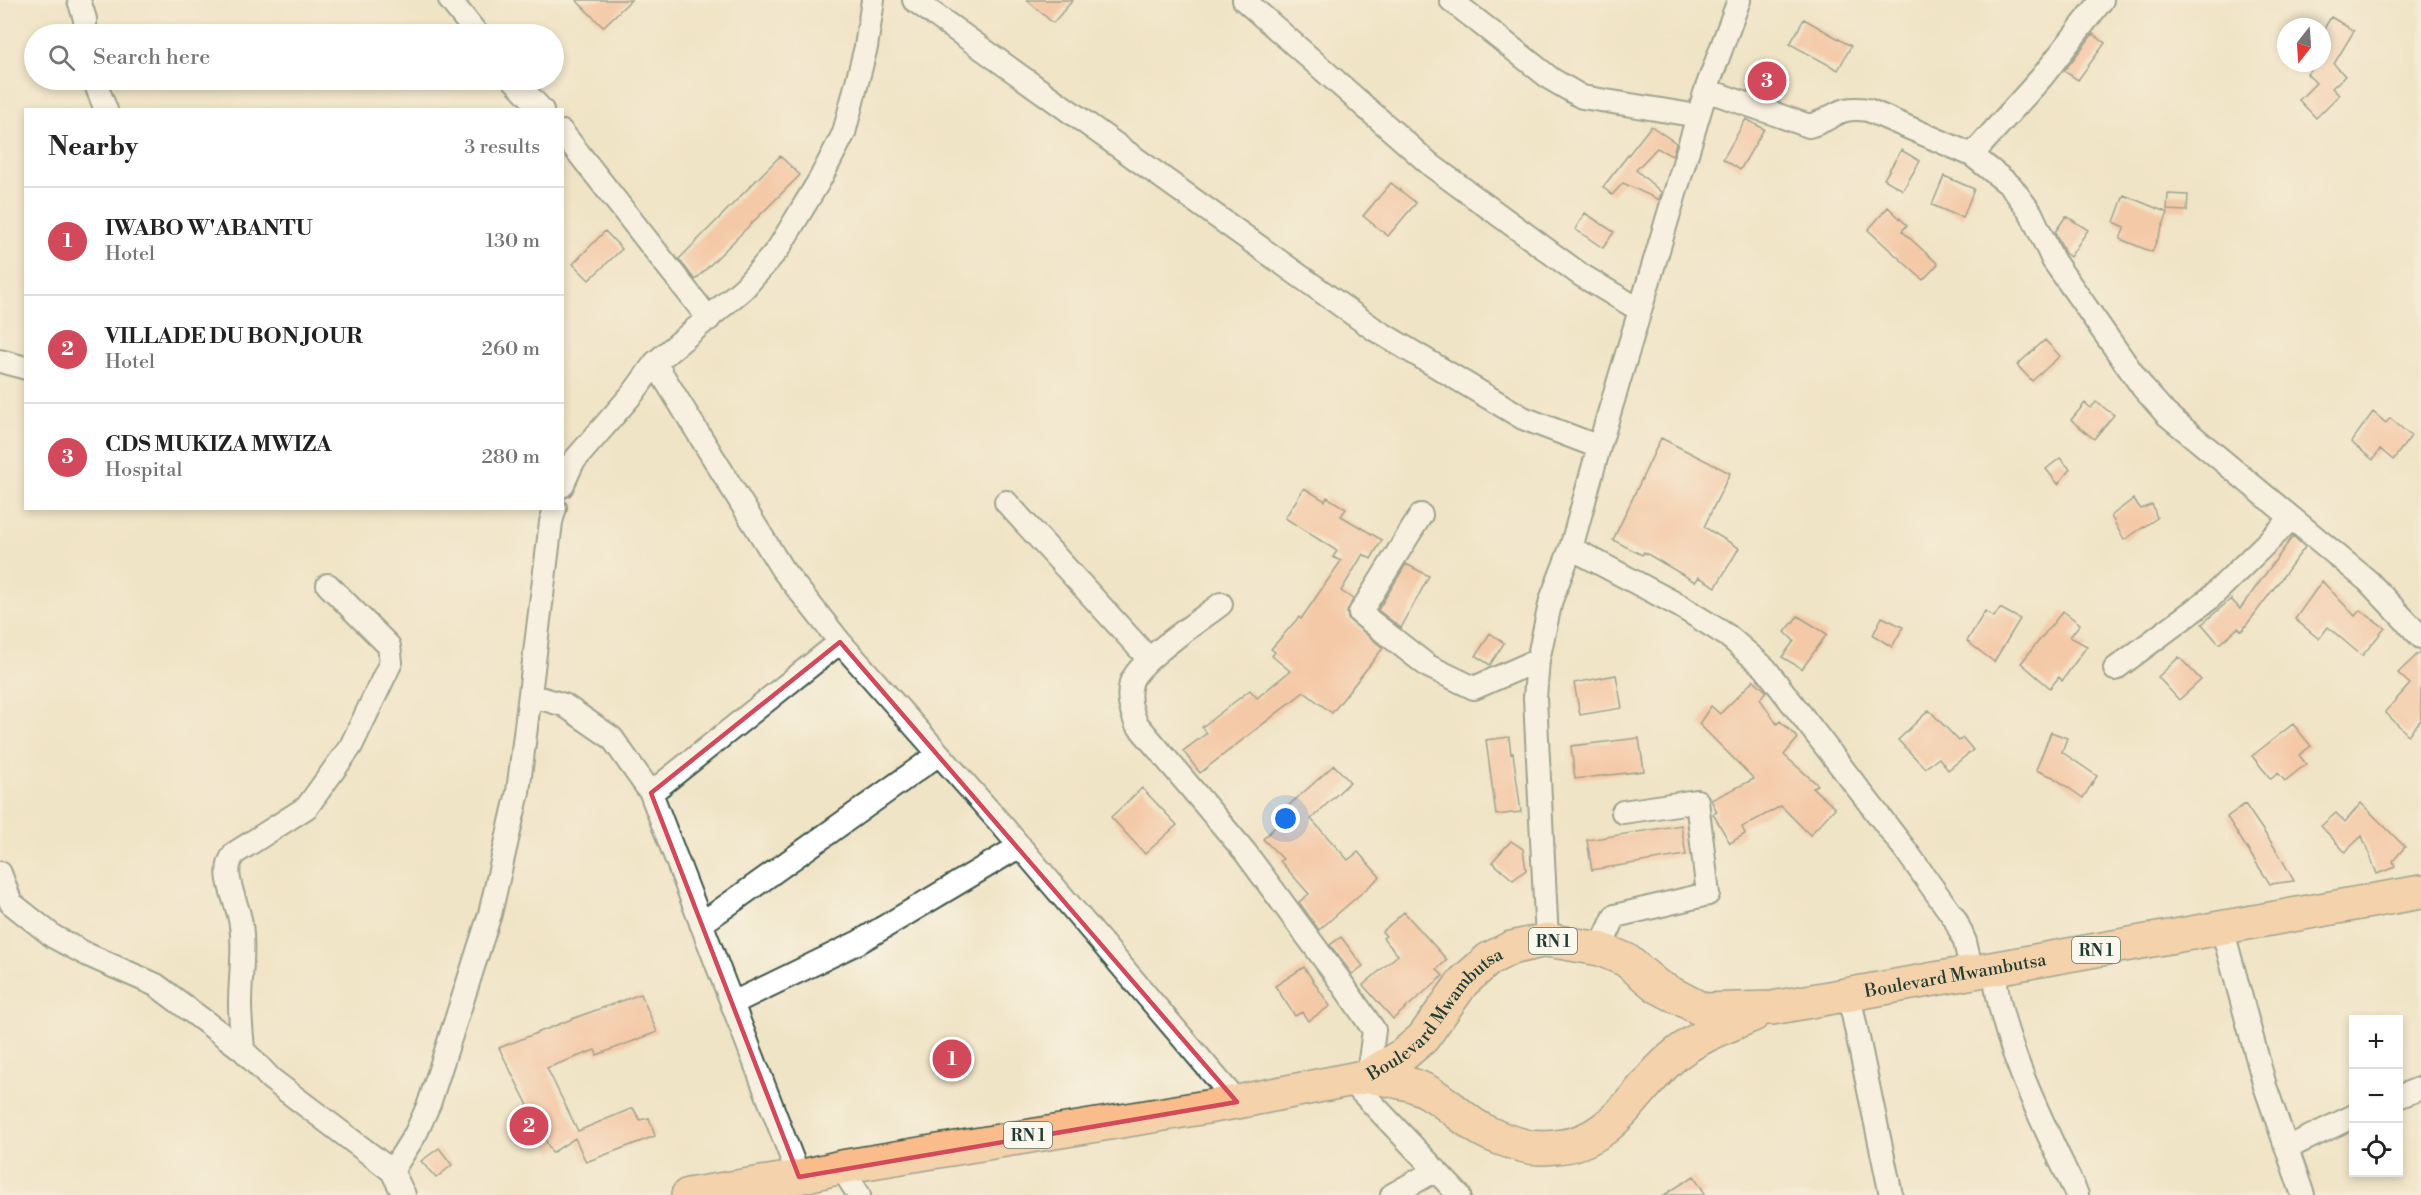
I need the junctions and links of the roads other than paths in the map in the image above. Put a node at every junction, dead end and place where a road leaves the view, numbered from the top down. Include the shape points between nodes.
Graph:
1 (79, 0) edge
2 (450, 0) edge
3 (873, 0) edge
4 (914, 0) edge
5 (1244, 0) edge
6 (1451, 0) edge
7 (1739, 0) edge
8 (2102, 0) edge
9 (85, 24) edge
10 (469, 24) edge
11 (98, 90) edge
12 (523, 90) edge
13 (1706, 90) junction
14 (105, 108) edge
15 (540, 108) edge
16 (1698, 116) junction
17 (564, 135) edge
18 (1972, 155) junction
19 (1640, 310) junction
20 (709, 319) junction
21 (0, 361) edge
22 (655, 363) junction
23 (24, 367) edge
24 (1599, 447) junction
25 (564, 482) edge
26 (1006, 502) dead end
27 (554, 510) edge
28 (1420, 515) dead end
29 (2292, 518) junction
30 (1571, 548) junction
31 (328, 585) dead end
32 (1221, 604) dead end
33 (2421, 637) edge
34 (840, 642) junction
35 (1149, 659) junction
36 (1538, 660) junction
37 (2115, 669) dead end
38 (530, 695) junction
39 (939, 754) junction
40 (651, 794) junction
41 (1623, 812) dead end
42 (1020, 846) junction
43 (0, 873) edge
44 (2421, 892) edge
45 (701, 924) junction
46 (2222, 927) junction
47 (1547, 940) junction
48 (1600, 949) junction
49 (1983, 970) junction
50 (1849, 994) junction
51 (733, 1003) junction
52 (1772, 1008) junction
53 (243, 1050) junction
54 (1360, 1078) junction
55 (2421, 1088) edge
56 (2403, 1095) edge
57 (1237, 1102) junction
58 (2349, 1118) edge
59 (2287, 1148) junction
60 (841, 1167) junction
61 (1436, 1170) junction
62 (392, 1171) junction
63 (799, 1177) junction
64 (404, 1195) edge
65 (688, 1195) edge
66 (859, 1195) edge
67 (1392, 1195) edge
68 (1459, 1195) edge
69 (1891, 1195) edge
70 (2077, 1195) edge
71 (2303, 1195) edge

1 - 9 street
2 - 10 street
3 - 20 street via 866,47 844,133 778,249 744,288
4 - 24 street via 1374,328 1523,418
5 - 19 street via 1432,166 1581,275
6 - 16 street via 1551,79 1582,97
7 - 13 street
8 - 18 street via 2042,78
11 - 14 street
12 - 15 street
13 - 16 street
13 - 18 street via 1809,126 1823,123 1843,109 1868,110
16 - 19 street
17 - 20 street
18 - 29 street via 2011,186 2025,204 2053,260 2143,388 2159,406
19 - 24 street
20 - 22 street
21 - 23 street
22 - 25 street via 573,462
22 - 34 street via 782,569
24 - 30 street
26 - 35 street
27 - 38 street
28 - 36 street via 1360,613 1428,666 1474,688
29 - 33 street via 2368,581
29 - 37 street via 2209,599
30 - 36 street via 1551,600
30 - 49 street via 1680,606 1728,636 1765,668 1904,848 1955,919
31 - 53 street via 389,645 391,662 351,746 307,807 230,858 229,880 240,918
32 - 35 street
34 - 39 street
34 - 40 street
35 - 54 street via 1131,680 1128,702 1136,723 1245,852 1374,1030
36 - 47 street via 1535,698
38 - 40 street via 564,705 612,738
38 - 62 street via 518,792 490,914 429,1104 417,1133
39 - 42 street
39 - 45 street
40 - 45 street
41 - 48 street via 1697,801 1708,894 1615,915
42 - 51 street via 859,942
42 - 57 street
43 - 53 street via 11,903 54,937 156,985
44 - 46 highway, Boulevard Mwambutsa / RN 1
45 - 51 street
46 - 49 highway, Boulevard Mwambutsa / RN 1
46 - 59 street via 2265,1086
47 - 48 highway, Boulevard Mwambutsa / RN 1
47 - 54 highway, Boulevard Mwambutsa / RN 1 via 1511,948 1489,959 1463,982 1423,1038 1403,1055
48 - 52 highway, Boulevard Mwambutsa / RN 1 via 1626,960 1657,986 1703,1010
49 - 50 highway, Boulevard Mwambutsa / RN 1
49 - 70 street via 2036,1106
50 - 52 highway, Boulevard Mwambutsa / RN 1
50 - 69 street
51 - 63 street
52 - 54 highway, Boulevard Mwambutsa / RN 1 via 1707,1034 1683,1049 1612,1123 1591,1138 1567,1146 1536,1149 1501,1139 1411,1084
53 - 62 street via 270,1079
54 - 57 highway, RN 1
54 - 61 street
55 - 56 street
57 - 60 highway, RN 1
58 - 59 street
59 - 71 street
60 - 63 highway, RN 1
60 - 66 street
61 - 67 street
61 - 68 street
62 - 64 street
63 - 65 highway, RN 1

